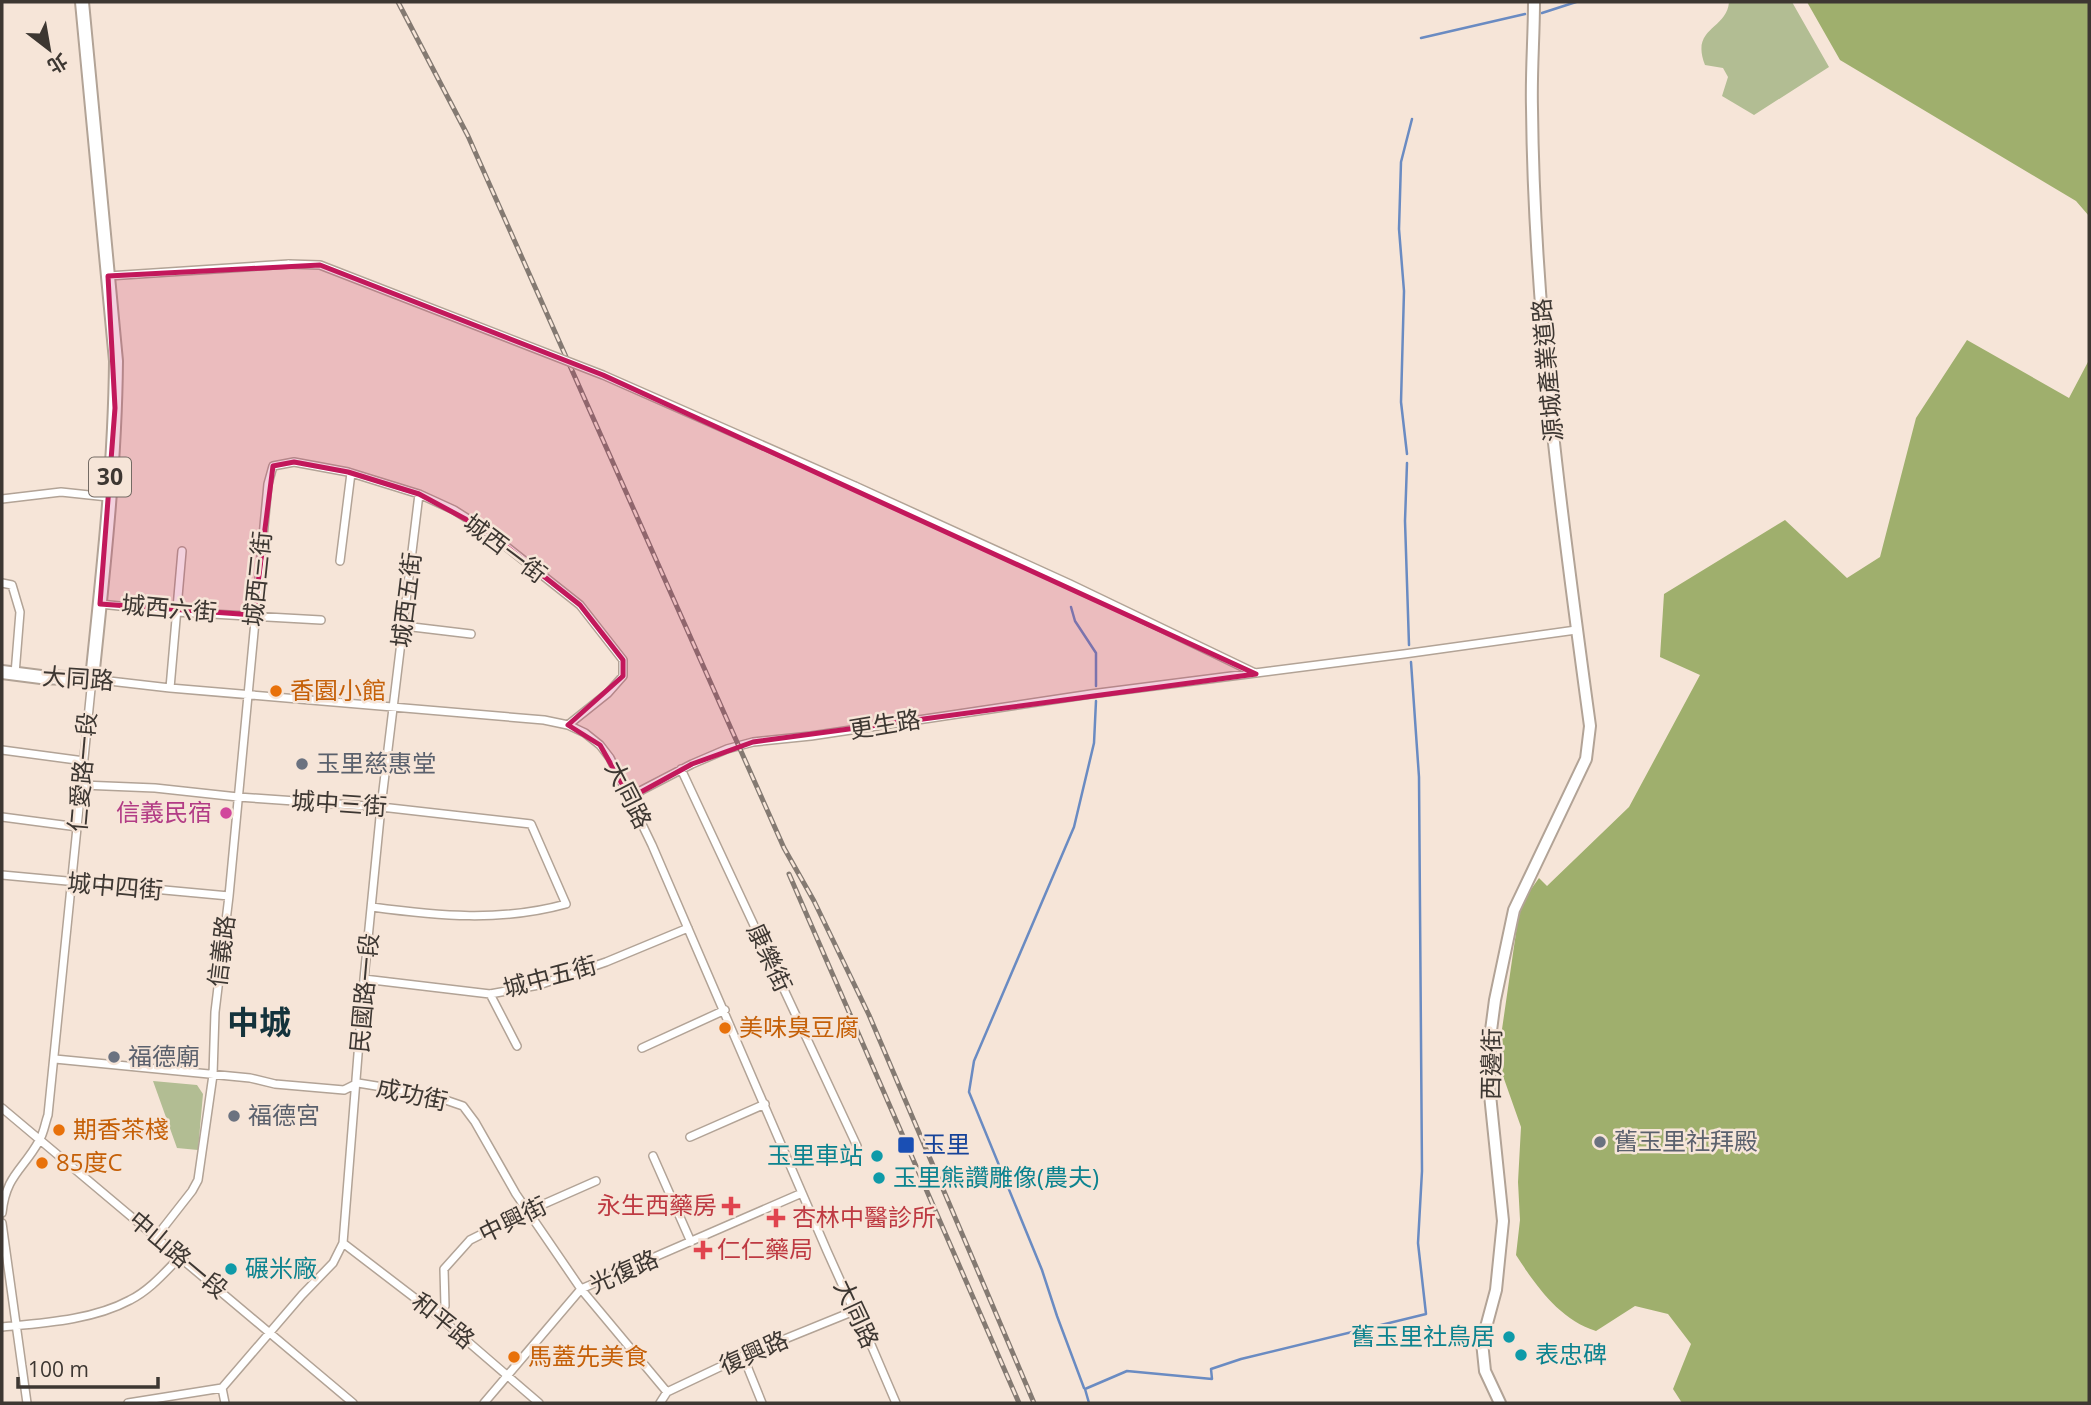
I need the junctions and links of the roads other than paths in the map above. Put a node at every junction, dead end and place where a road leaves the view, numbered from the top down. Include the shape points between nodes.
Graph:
1 (82, 2) edge
2 (1534, 2) edge
3 (108, 276) junction
4 (273, 466) joint
5 (351, 473) junction
6 (419, 494) junction
7 (108, 498) junction
8 (2, 499) edge
9 (182, 551) dead end
10 (340, 562) dead end
11 (2, 583) edge
12 (100, 604) junction
13 (177, 612) junction
14 (254, 615) junction
15 (321, 620) dead end
16 (404, 626) junction
17 (1576, 629) junction
18 (471, 634) dead end
19 (8, 673) edge
20 (1256, 674) junction
21 (92, 679) junction
22 (170, 688) junction
23 (247, 693) junction
24 (395, 706) junction
25 (568, 725) junction
26 (1588, 737) joint
27 (2, 750) edge
28 (84, 761) junction
29 (681, 769) junction
30 (82, 785) junction
31 (238, 797) junction
32 (630, 798) junction
33 (381, 807) junction
34 (2, 817) edge
35 (78, 827) junction
36 (2, 875) edge
37 (72, 883) junction
38 (229, 896) junction
39 (372, 907) junction
40 (688, 928) junction
41 (364, 979) junction
42 (490, 994) junction
43 (725, 1010) junction
44 (517, 1046) dead end
45 (642, 1048) dead end
46 (55, 1059) junction
47 (214, 1075) junction
48 (358, 1083) junction
49 (765, 1104) junction
50 (2, 1108) edge
51 (690, 1138) dead end
52 (40, 1140) junction
53 (857, 1146) dead end
54 (653, 1156) dead end
55 (596, 1181) dead end
56 (3, 1194) edge
57 (802, 1194) junction
58 (528, 1210) junction
59 (2, 1213) edge
60 (2, 1223) edge
61 (156, 1237) junction
62 (691, 1242) junction
63 (343, 1244) junction
64 (180, 1257) junction
65 (581, 1289) junction
66 (854, 1311) junction
67 (437, 1315) junction
68 (15, 1325) junction
69 (2, 1327) edge
70 (270, 1332) junction
71 (743, 1356) junction
72 (509, 1375) junction
73 (222, 1388) junction
74 (667, 1392) junction
75 (27, 1403) edge
76 (128, 1403) edge
77 (225, 1403) edge
78 (353, 1403) edge
79 (484, 1403) edge
80 (539, 1403) edge
81 (660, 1403) edge
82 (762, 1403) edge
83 (895, 1403) edge
84 (1500, 1403) edge

1 - 3 main road, 30
2 - 17 street, 源城產業道路 via 1532,108 1540,286
3 - 7 main road, 仁愛路一段 / 30 via 116,408
3 - 20 street, bridge via 320,265 505,335 855,486
4 - 5 street, 城西一街 via 294,462
4 - 14 street, 城西三街
5 - 6 street, 城西一街
5 - 10 street
6 - 16 street, 城西五街
6 - 25 street, 城西一街 via 484,529 580,605 623,660 623,676
7 - 8 street via 61,492
7 - 12 main road, 仁愛路一段 / 30
9 - 13 street
11 - 19 street via 12,585 20,612
12 - 13 street, 城西六街
12 - 21 main road, 仁愛路一段 / 30
13 - 14 street, 城西六街
13 - 22 street
14 - 15 street, 城西六街
14 - 23 street, 城西三街
16 - 18 street
16 - 24 street, 城西五街
17 - 20 street, 更生路
17 - 26 street, 源城產業道路
19 - 21 main road, 大同路
20 - 29 street, 更生路 via 753,742
21 - 22 street, 大同路
21 - 28 street, 仁愛路一段
22 - 23 street, 大同路
23 - 24 street, 大同路
23 - 31 street, 信義路
24 - 25 street, 大同路
24 - 33 street, 民國路一段
25 - 32 street, 大同路 via 600,745
26 - 84 street, 西邊街 via 1586,759 1514,910 1495,1000 1489,1085 1503,1221 1496,1290 1482,1342 1485,1371
27 - 28 street
28 - 30 street, 仁愛路一段
29 - 32 street, 更生路
29 - 53 street, 康樂街
30 - 31 street, 城中三街
30 - 35 street, 仁愛路一段
31 - 33 street, 城中三街
31 - 38 street, 信義路
32 - 40 street, 大同路
33 - 39 street, 民國路一段
33 - 39 street, 城中三街 via 531,824 566,904 532,913 458,916
34 - 35 street
35 - 37 street, 仁愛路一段
36 - 37 street, 城中四街
37 - 38 street, 城中四街
37 - 46 street, 仁愛路一段
38 - 47 street, 信義路 via 215,1012
39 - 41 street, 民國路一段
40 - 42 street, 城中五街 via 539,985
40 - 43 street, 大同路
41 - 42 street, 城中五街
41 - 48 street, 民國路一段
42 - 44 street
43 - 45 street
43 - 49 street, 大同路
46 - 47 street, 成功街
46 - 52 street, 仁愛路一段
47 - 48 street, 成功街 via 344,1090
47 - 61 street, 信義路 via 198,1180
48 - 58 street, 成功街 via 431,1096 463,1107
48 - 63 street, 民國路一段
49 - 51 street
49 - 57 street, 大同路
50 - 52 street, 中山路一段
52 - 56 street, 仁愛路一段
52 - 61 street, 中山路一段
54 - 62 street
55 - 58 street, 中興街
56 - 59 street, 仁愛路一段
57 - 62 street, 光復路
57 - 66 street, 大同路
58 - 65 street, 成功街
58 - 67 street, 中興街 via 470,1240 444,1269 445,1307
60 - 68 street
61 - 64 street, 中山路一段
62 - 65 street, 光復路
63 - 67 street, 和平路
63 - 70 street, 民國路一段 via 334,1263
64 - 68 street via 131,1300 96,1313
64 - 70 street, 中山路一段
65 - 72 street, 光復路
65 - 74 street, 成功街
66 - 71 street, 復興路
66 - 83 street, 大同路
67 - 72 street, 和平路
68 - 69 street
68 - 75 street
70 - 73 street, 民國路一段
70 - 78 street, 中山路一段
71 - 74 street, 復興路
71 - 82 street
72 - 79 street, 光復路
72 - 80 street, 和平路
73 - 76 street
73 - 77 street
74 - 81 street

